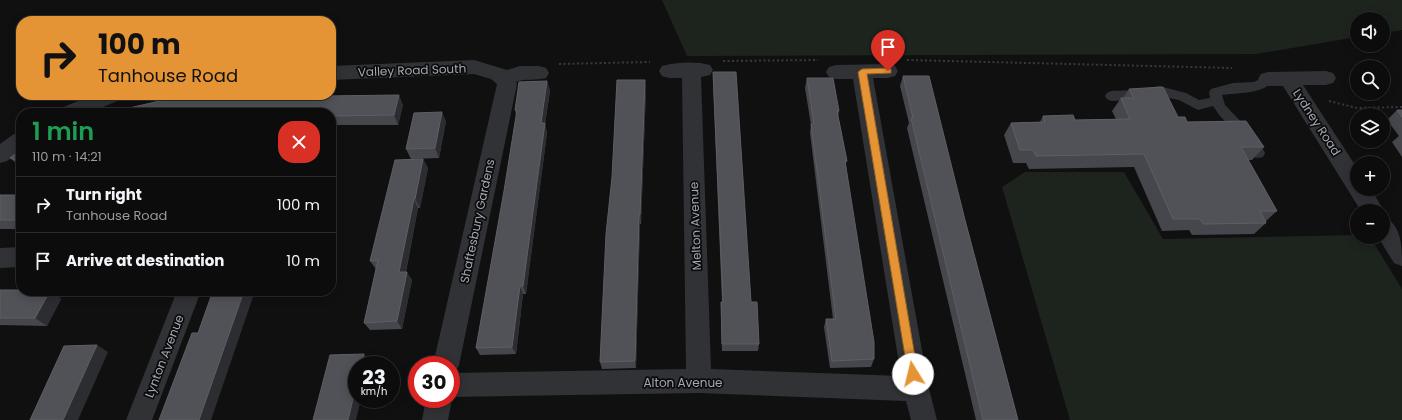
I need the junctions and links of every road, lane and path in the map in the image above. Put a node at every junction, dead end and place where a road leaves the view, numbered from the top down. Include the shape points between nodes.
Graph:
1 (688, 70) dead end
2 (888, 71) dead end
3 (836, 72) dead end
4 (862, 72) junction
5 (336, 73) edge
6 (539, 73) dead end
7 (505, 78) junction
8 (1326, 78) dead end
9 (1268, 79) joint
10 (1293, 86) junction
11 (1111, 96) dead end
12 (100, 100) edge
13 (1216, 101) junction
14 (1402, 107) edge
15 (80, 108) edge
16 (16, 144) edge
17 (1258, 153) edge
18 (0, 155) edge
19 (1350, 175) edge
20 (1390, 237) edge
21 (1402, 256) edge
22 (16, 257) edge
23 (0, 258) edge
24 (187, 296) edge
25 (448, 356) edge
26 (699, 381) junction
27 (460, 385) edge
28 (916, 389) junction
29 (437, 408) edge
30 (139, 420) edge
31 (435, 420) edge
32 (924, 420) edge

1 - 26 street, Melton Avenue
2 - 4 street
3 - 4 street
4 - 28 street
5 - 7 street, Valley Road South via 474,67
6 - 7 street via 520,73
7 - 25 street, Shaftesbury Gardens via 507,84
8 - 10 street, Lydney Road
9 - 10 street, Lydney Road
9 - 13 lane via 1256,86 1215,92
10 - 14 path via 1357,108
10 - 19 street, Lydney Road
11 - 13 lane via 1140,95 1159,91 1182,96 1198,105
12 - 15 street
13 - 17 lane
16 - 18 street
20 - 21 street
22 - 23 street
24 - 30 street, Lynton Avenue
26 - 27 street, Alton Avenue
26 - 28 street, Alton Avenue
28 - 32 street
29 - 31 street

